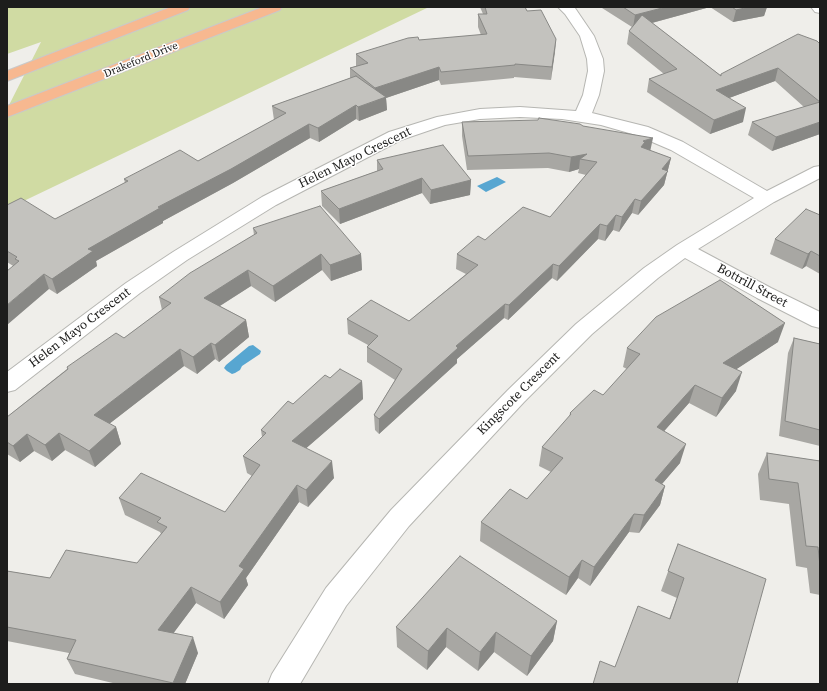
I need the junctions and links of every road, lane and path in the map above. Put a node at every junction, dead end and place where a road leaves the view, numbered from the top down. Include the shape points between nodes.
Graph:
1 (183, 7) edge
2 (275, 7) edge
3 (565, 7) edge
4 (7, 76) edge
5 (7, 112) edge
6 (582, 117) junction
7 (820, 171) edge
8 (767, 198) junction
9 (684, 249) junction
10 (820, 321) edge
11 (7, 384) edge
12 (283, 684) edge

1 - 4 highway
2 - 5 highway, Drakeford Drive
3 - 6 street via 587,36 595,58 596,71
6 - 8 street, Helen Mayo Crescent via 642,132 677,146
6 - 11 street, Helen Mayo Crescent via 520,112 480,114 443,120 395,136 269,201 180,256 133,288
7 - 8 street, Kingscote Crescent
8 - 9 street, Kingscote Crescent
9 - 10 street, Bottrill Street
9 - 12 street, Kingscote Crescent via 584,329 400,518 336,597

